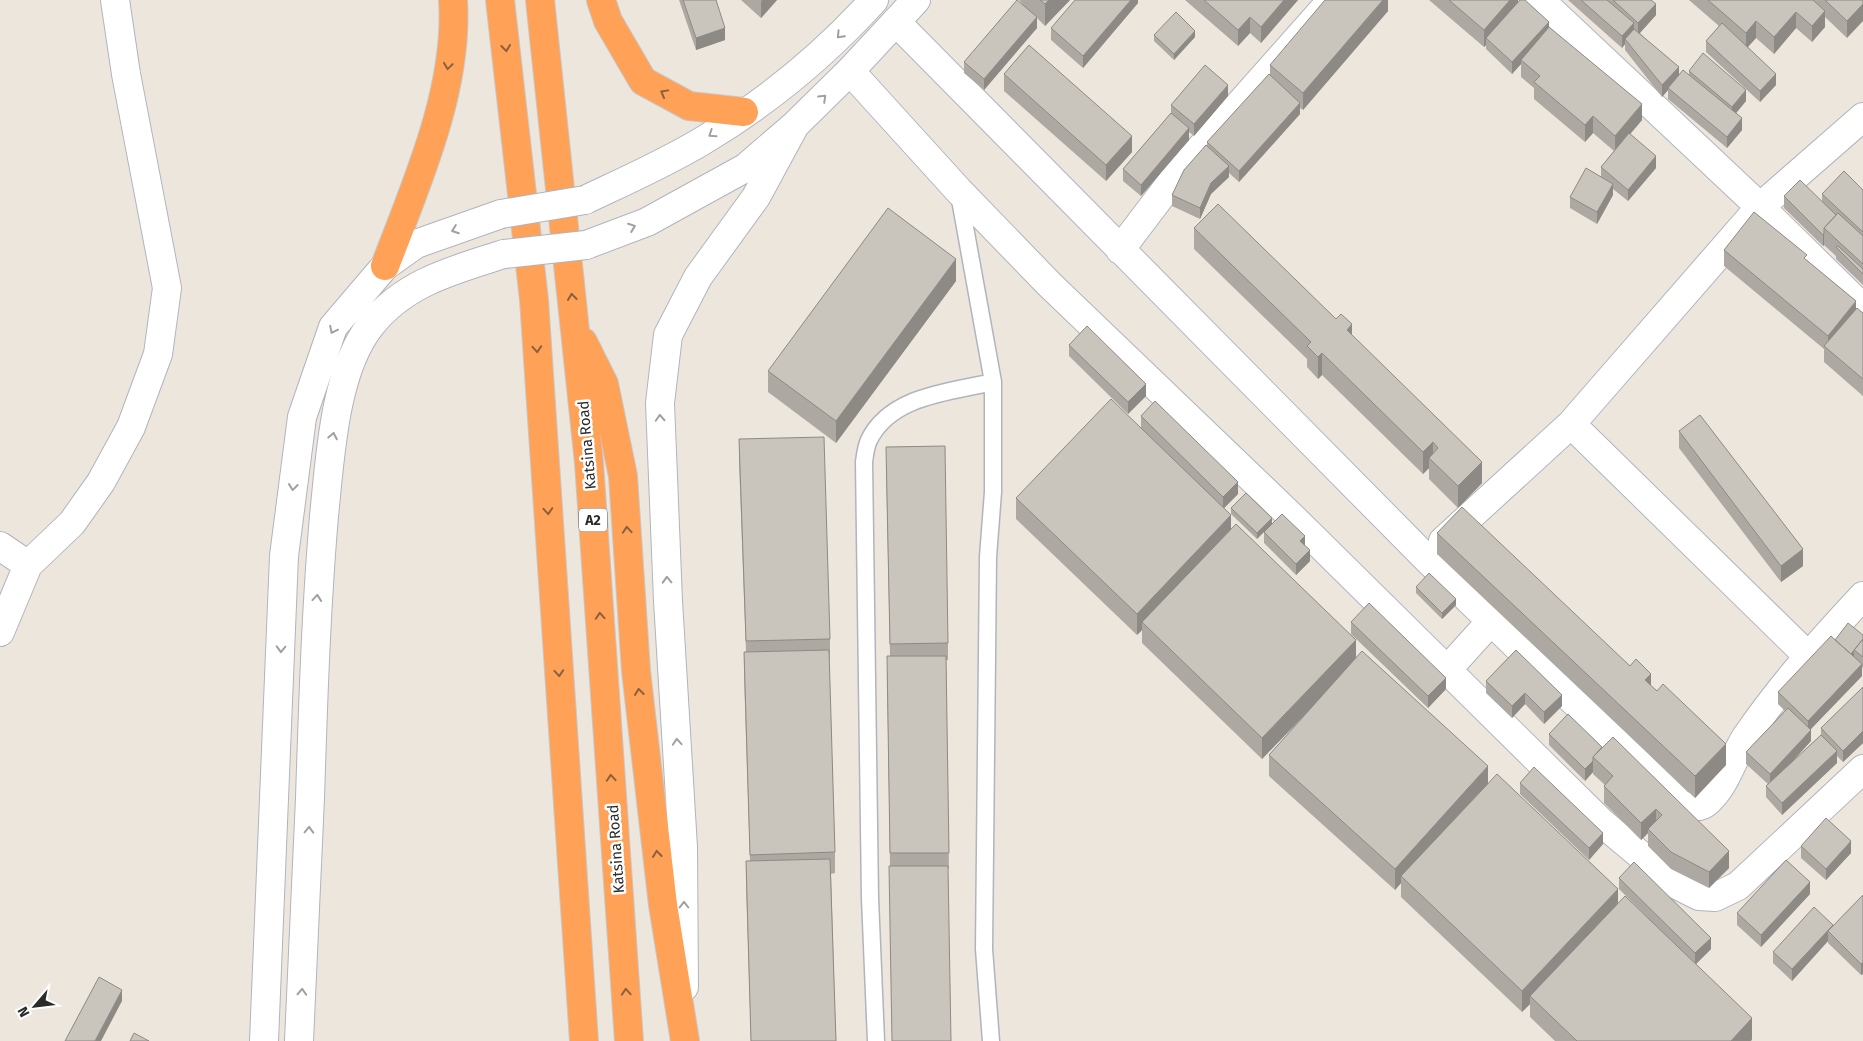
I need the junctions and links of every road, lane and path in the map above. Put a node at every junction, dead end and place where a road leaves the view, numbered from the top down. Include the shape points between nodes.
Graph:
1 (116, 0) edge
2 (453, 0) edge
3 (500, 0) edge
4 (540, 0) edge
5 (601, 0) edge
6 (874, 0) edge
7 (916, 0) edge
8 (1332, 0) edge
9 (1540, 0) edge
10 (896, 22) junction
11 (850, 71) junction
12 (744, 112) junction
13 (1863, 117) edge
14 (795, 125) junction
15 (959, 191) junction
16 (1760, 207) junction
17 (1120, 250) junction
18 (384, 266) junction
19 (1863, 308) edge
20 (575, 325) junction
21 (993, 382) junction
22 (1571, 424) junction
23 (0, 546) edge
24 (1427, 559) junction
25 (28, 565) junction
26 (1863, 596) edge
27 (1492, 620) junction
28 (0, 632) edge
29 (1807, 655) junction
30 (1448, 670) junction
31 (1863, 769) edge
32 (264, 1041) edge
33 (299, 1041) edge
34 (584, 1041) edge
35 (629, 1041) edge
36 (685, 1041) edge
37 (876, 1041) edge
38 (991, 1041) edge

1 - 25 street via 126,74 167,288 158,354 131,427 101,482 72,523
2 -> 18 highway via 454,21 446,85 424,159
3 -> 34 highway via 534,300
20 -> 4 highway, Katsina Road / A2
12 -> 5 highway via 689,106 643,81 608,21
6 -> 12 street via 829,47
7 - 10 street
8 - 17 street via 1176,176
9 - 16 street
10 - 11 street
10 - 17 street
14 -> 11 street
11 - 15 street
12 -> 18 street, bridge via 704,140 585,200 501,214 416,244
13 - 16 street
33 -> 14 street, bridge via 316,607 331,441 347,370 370,326 399,297 433,277 504,254 586,244 647,222 745,168
36 -> 14 street via 683,847 660,403 668,335 698,277 756,197
15 - 21 lane
15 - 30 street via 1049,284
16 - 19 street
16 - 22 street
17 - 24 street
18 -> 32 street via 333,326 302,416 284,556
35 -> 20 highway, Katsina Road / A2 via 590,473
36 -> 20 highway via 663,905 636,670 623,476 604,384
21 - 37 lane via 914,401 896,409 870,439 864,462 870,898
21 - 38 lane via 984,949
22 - 24 street via 1450,534
22 - 29 street
23 - 25 street
24 - 27 street
25 - 28 street
26 - 29 street
27 - 29 street via 1682,806 1706,803 1715,794 1745,738
27 - 30 street
30 - 31 street via 1601,822 1675,884 1699,896 1715,897 1738,886

